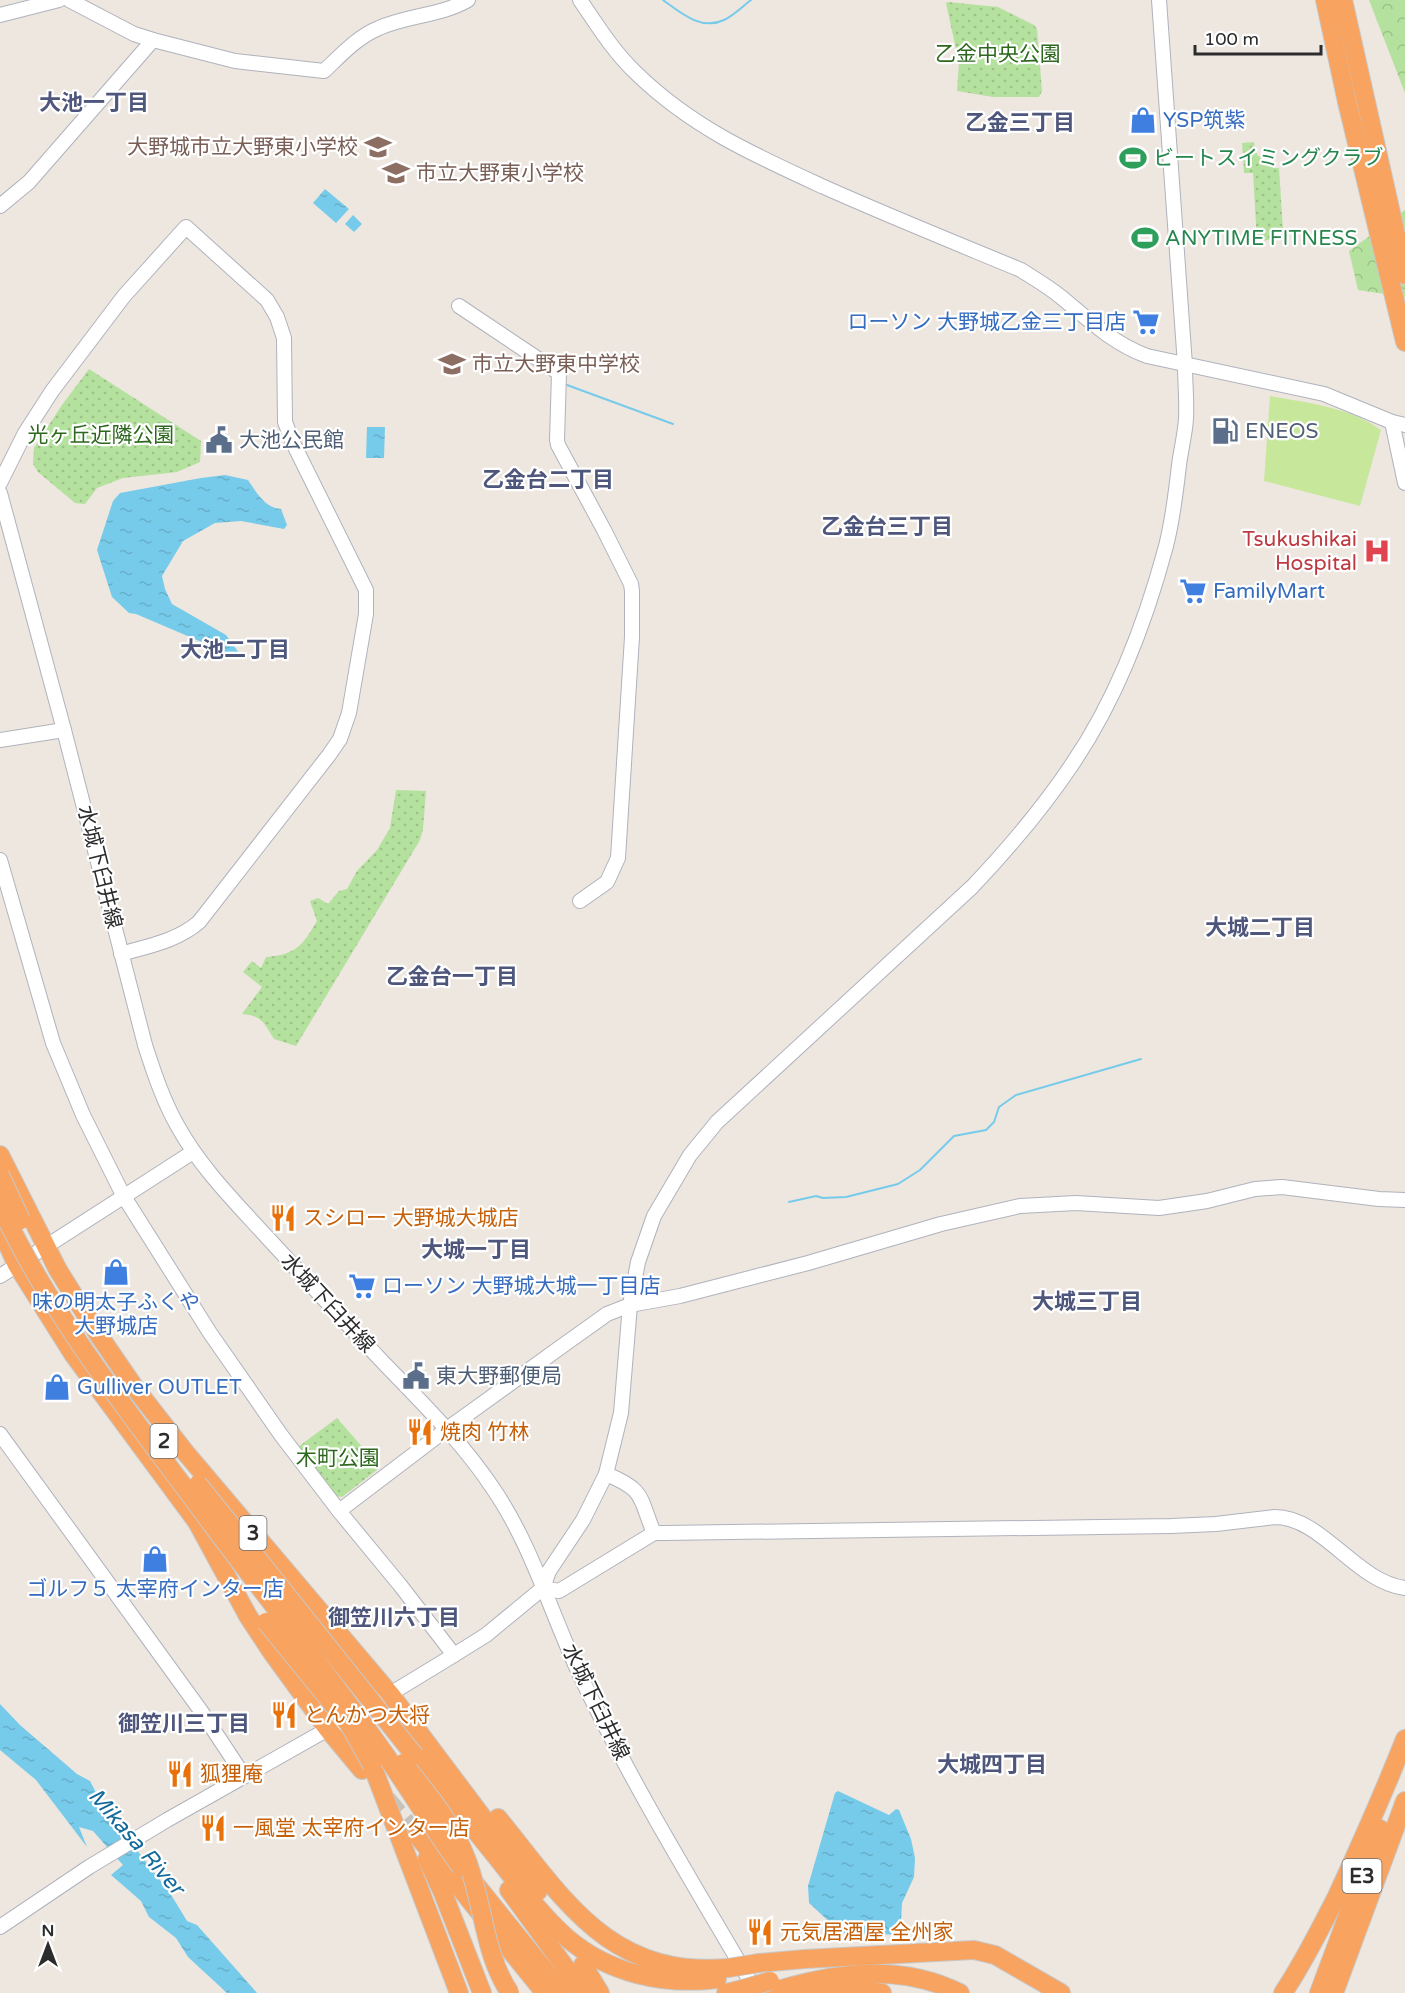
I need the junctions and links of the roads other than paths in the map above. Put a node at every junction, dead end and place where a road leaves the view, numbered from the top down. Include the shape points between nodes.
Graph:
1 (59, 0) edge
2 (69, 0) edge
3 (468, 0) edge
4 (580, 0) edge
5 (1160, 0) edge
6 (1325, 0) edge
7 (1343, 0) edge
8 (0, 15) edge
9 (153, 40) junction
10 (0, 206) edge
11 (1405, 275) edge
12 (459, 306) dead end
13 (1405, 342) edge
14 (1185, 365) junction
15 (1398, 424) edge
16 (0, 483) edge
17 (1405, 483) edge
18 (0, 493) edge
19 (64, 730) junction
20 (0, 740) edge
21 (0, 860) edge
22 (580, 901) dead end
23 (121, 954) junction
24 (194, 1152) junction
25 (0, 1155) edge
26 (0, 1175) edge
27 (123, 1195) junction
28 (1405, 1200) edge
29 (0, 1206) edge
30 (0, 1228) edge
31 (45, 1247) junction
32 (17, 1265) junction
33 (0, 1276) edge
34 (630, 1305) junction
35 (447, 1429) junction
36 (0, 1434) edge
37 (606, 1474) junction
38 (339, 1511) junction
39 (197, 1522) junction
40 (654, 1533) junction
41 (257, 1585) junction
42 (543, 1588) junction
43 (1405, 1588) edge
44 (454, 1655) junction
45 (390, 1694) junction
46 (411, 1721) junction
47 (327, 1728) junction
48 (1405, 1739) edge
49 (1405, 1759) edge
50 (368, 1768) junction
51 (244, 1776) junction
52 (1405, 1801) edge
53 (527, 1895) junction
54 (0, 1927) edge
55 (583, 1965) dead end
56 (753, 1982) edge
57 (459, 1993) edge
58 (482, 1993) edge
59 (510, 1993) edge
60 (545, 1993) edge
61 (563, 1993) edge
62 (584, 1993) edge
63 (600, 1993) edge
64 (810, 1993) edge
65 (882, 1993) edge
66 (960, 1993) edge
67 (1060, 1993) edge
68 (1283, 1993) edge
69 (1319, 1993) edge
70 (1335, 1993) edge

1 - 8 street
2 - 9 street
3 - 9 street via 451,9 371,32 324,71 235,61
4 - 14 street via 634,72 699,124 758,158 1021,270 1121,345
5 - 14 street
6 - 13 highway
7 - 11 highway
9 - 10 street via 29,182
12 - 22 street via 559,373 558,445 631,584 632,638 618,858 608,882
14 - 15 street via 1324,394
14 - 34 street via 1186,419 1167,544 1127,661 1074,761 1010,847 972,887 710,1130 654,1215 638,1262
15 - 17 street
16 - 23 street via 52,391 124,296 186,227 267,300 277,317 284,338 285,422 366,590 366,614 349,713 340,739 199,922 174,938
18 - 19 street, 水城下臼井線
19 - 20 street
19 - 23 street, 水城下臼井線
21 - 27 street via 52,1043
23 - 24 street, 水城下臼井線 via 155,1075
24 - 27 street
24 - 35 street, 水城下臼井線 via 214,1180
25 - 31 highway, 3
26 - 53 highway, 2, bridge via 44,1265 102,1356 209,1499
27 - 31 street
27 - 38 street via 210,1333
28 - 34 street via 1282,1187 1159,1208 1076,1203 1020,1206 680,1296
29 - 41 highway, 2, bridge via 18,1244 91,1361
30 - 32 highway, 3
31 - 32 street
31 - 45 highway, 3 via 135,1388
32 - 33 street
32 - 39 highway, 3 via 73,1354
34 - 35 street via 607,1314
34 - 37 street via 621,1413
35 - 38 street
35 - 42 street, 水城下臼井線 via 504,1504
36 - 51 street
37 - 40 street via 638,1492
37 - 42 street
38 - 44 street
39 - 47 highway, 3 via 248,1616
39 - 50 highway, bridge via 266,1622 349,1724
40 - 42 street via 559,1591
40 - 43 street via 1160,1526 1279,1517 1311,1529 1375,1578
41 - 59 highway, bridge via 385,1740 448,1824 467,1859 492,1956
41 - 61 highway, 2, bridge via 376,1743 460,1867
42 - 44 street via 486,1635
42 - 56 street, 水城下臼井線 via 616,1746
44 - 45 street
45 - 46 highway, 3
45 - 47 street
46 - 53 highway, 3
46 - 56 highway via 590,1927 645,1959
47 - 50 highway, 3
47 - 51 street
48 - 68 highway via 1324,1922
49 - 69 highway, E3
50 - 57 highway
51 - 54 street via 89,1867
52 - 70 highway, E3
53 - 56 highway via 578,1946 625,1970 677,1981
53 - 62 highway
55 - 63 highway
56 - 66 highway via 876,1973 925,1980
56 - 67 highway via 856,1958 964,1950 995,1955
58 - 60 highway via 443,1893 414,1837
64 - 65 highway via 848,1989

